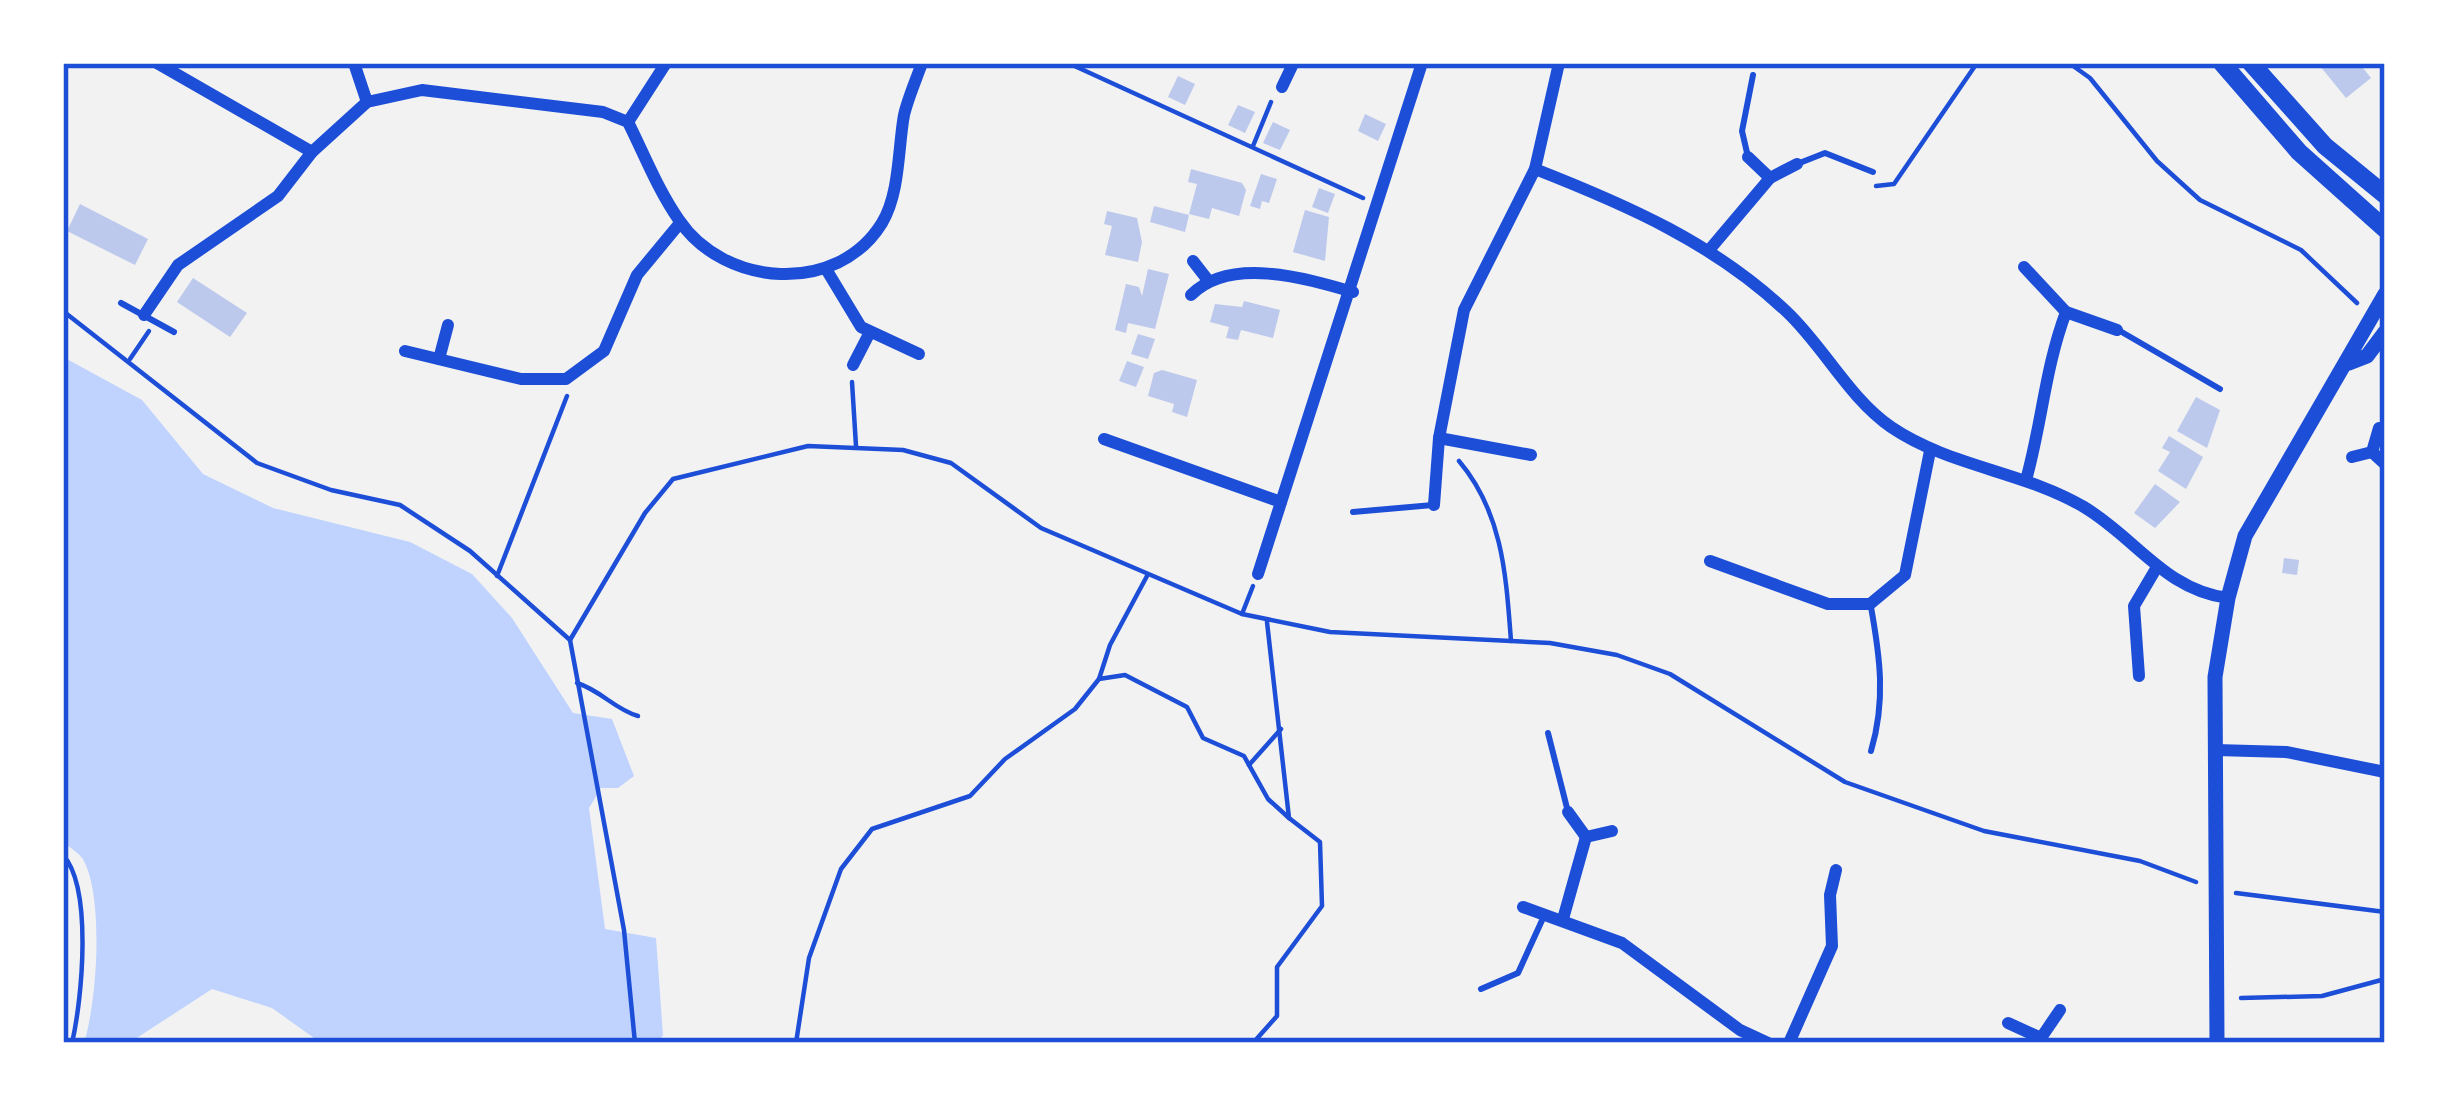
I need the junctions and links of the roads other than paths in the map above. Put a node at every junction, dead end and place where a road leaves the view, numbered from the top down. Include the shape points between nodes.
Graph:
1 (158, 63) edge
2 (354, 63) edge
3 (666, 63) edge
4 (922, 63) edge
5 (1422, 63) edge
6 (1559, 63) edge
7 (2222, 63) edge
8 (2252, 63) edge
9 (1290, 64) edge
10 (1753, 75) dead end
11 (1277, 92) road end
12 (367, 102) junction
13 (628, 122) junction
14 (312, 152) junction
15 (1748, 157) joint
16 (1797, 164) joint
17 (1535, 169) junction
18 (1874, 172) dead end
19 (1770, 178) junction
20 (2385, 196) edge
21 (680, 223) junction
22 (2385, 229) edge
23 (1710, 249) junction
24 (1193, 261) dead end
25 (2024, 267) dead end
26 (826, 269) junction
27 (1207, 279) junction
28 (1353, 292) junction
29 (2385, 294) edge
30 (1191, 295) dead end
31 (121, 303) dead end
32 (2066, 312) junction
33 (150, 318) junction
34 (448, 326) dead end
35 (2117, 329) joint
36 (174, 332) dead end
37 (870, 332) junction
38 (2385, 332) edge
39 (405, 351) dead end
40 (919, 354) dead end
41 (439, 359) junction
42 (2350, 363) junction
43 (853, 364) road end
44 (2220, 388) dead end
45 (2378, 428) dead end
46 (1439, 438) junction
47 (1104, 439) dead end
48 (1930, 451) junction
49 (2372, 452) junction
50 (1531, 455) dead end
51 (2352, 457) dead end
52 (2385, 464) edge
53 (2026, 480) junction
54 (1281, 502) junction
55 (1434, 505) joint
56 (1352, 512) dead end
57 (1710, 561) dead end
58 (2156, 567) junction
59 (1258, 574) road end
60 (2228, 598) junction
61 (1870, 604) junction
62 (2139, 676) dead end
63 (1548, 733) dead end
64 (2216, 750) junction
65 (1871, 751) dead end
66 (2385, 772) edge
67 (1568, 812) joint
68 (1612, 831) dead end
69 (1586, 837) junction
70 (1836, 869) dead end
71 (1523, 907) dead end
72 (1545, 914) junction
73 (1563, 919) junction
74 (1480, 989) dead end
75 (2060, 1010) dead end
76 (2008, 1023) dead end
77 (2040, 1041) edge
78 (1768, 1043) edge
79 (1789, 1043) edge
80 (2217, 1043) edge

1 - 14 street
2 - 12 street
3 - 13 street
4 - 26 street via 883,222
5 - 28 street
6 - 17 street
7 - 22 main road via 2300,152
8 - 20 main road via 2325,146
9 - 11 street
10 - 15 lane via 1742,131
12 - 13 street via 422,90 603,112
12 - 14 street
13 - 21 street
14 - 33 street via 278,196 178,265
15 - 19 street
16 - 18 lane via 1825,153
16 - 19 street
17 - 23 street via 1622,202
17 - 46 street via 1464,310
19 - 23 street
21 - 26 street via 747,270 788,276
21 - 41 street via 637,275 604,351 566,380 521,379
23 - 48 street via 1789,313 1886,424
24 - 27 street
25 - 32 street
26 - 37 street
27 - 28 street via 1300,277
27 - 30 street
28 - 54 street
29 - 42 street
31 - 33 lane
32 - 35 street
32 - 53 street
33 - 36 lane
34 - 41 street
35 - 44 lane
37 - 40 street
37 - 43 street
38 - 42 street via 2367,356
39 - 41 street
42 - 60 street via 2246,536
45 - 49 street
46 - 50 street
46 - 55 street
47 - 54 street
48 - 53 street
48 - 61 street via 1905,574
49 - 51 street
49 - 52 street
53 - 58 street via 2082,506
54 - 59 street
55 - 56 lane
57 - 61 street via 1828,604
58 - 60 street via 2186,589
58 - 62 street via 2134,606
60 - 64 street
61 - 65 lane via 1881,663
63 - 67 lane
64 - 66 street via 2286,752
64 - 80 street
67 - 69 street
68 - 69 street
69 - 73 street
70 - 79 street via 1832,946
71 - 72 street
72 - 73 street
72 - 74 lane via 1518,973
73 - 78 street via 1650,959
75 - 77 street
76 - 77 street

